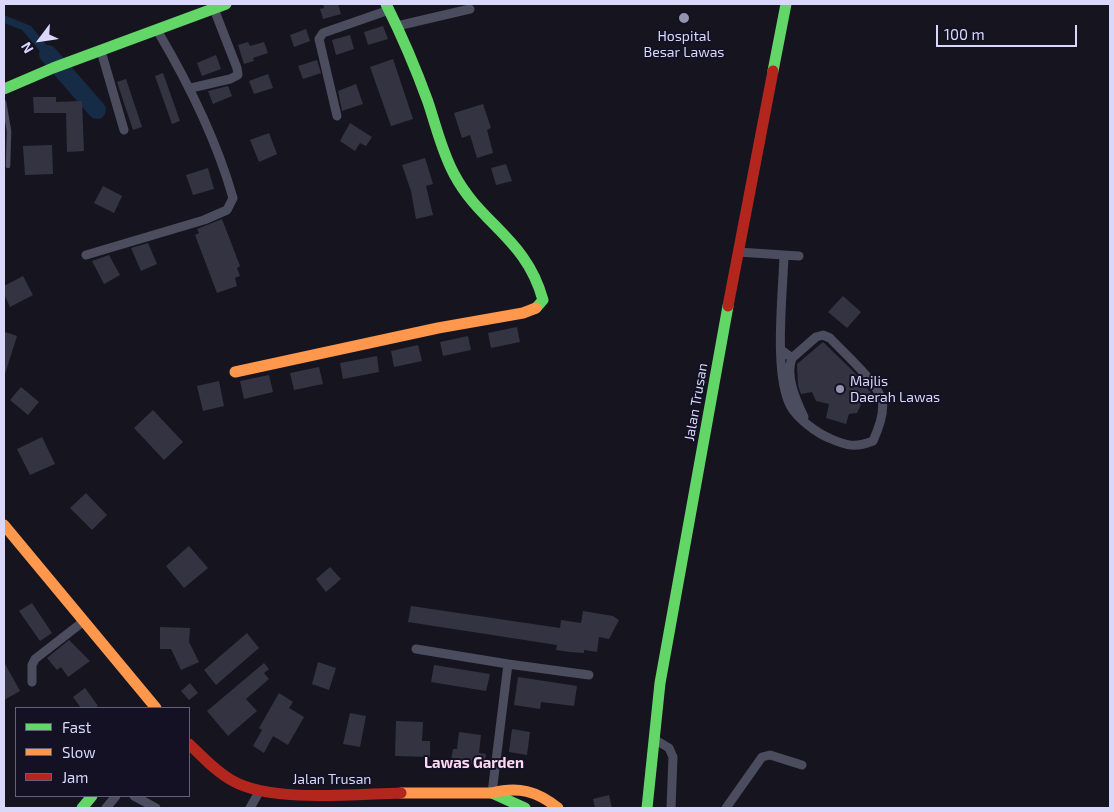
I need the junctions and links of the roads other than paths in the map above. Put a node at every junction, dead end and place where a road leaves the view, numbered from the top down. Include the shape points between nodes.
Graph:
1 (226, 4) edge
2 (786, 4) edge
3 (387, 7) edge
4 (214, 9) junction
5 (470, 9) dead end
6 (397, 26) junction
7 (157, 30) junction
8 (101, 51) junction
9 (191, 88) junction
10 (4, 89) edge
11 (4, 102) edge
12 (337, 116) dead end
13 (124, 130) dead end
14 (8, 166) dead end
15 (738, 252) junction
16 (86, 255) dead end
17 (784, 255) junction
18 (799, 256) dead end
19 (781, 350) junction
20 (792, 358) junction
21 (235, 372) dead end
22 (806, 422) junction
23 (4, 525) edge
24 (84, 621) junction
25 (416, 648) dead end
26 (508, 664) junction
27 (589, 675) dead end
28 (32, 682) dead end
29 (155, 707) edge
30 (654, 739) junction
31 (190, 745) edge
32 (802, 765) dead end
33 (259, 792) junction
34 (492, 792) junction
35 (91, 797) edge
36 (115, 797) edge
37 (136, 797) edge
38 (82, 808) edge
39 (106, 808) edge
40 (156, 808) edge
41 (250, 808) edge
42 (526, 808) edge
43 (558, 808) edge
44 (647, 808) edge
45 (671, 808) edge
46 (726, 808) edge

1 - 4 main road
2 - 15 main road, Jalan Trusan
3 - 6 main road
3 - 12 street via 323,33 319,39
4 - 7 main road
4 - 9 street via 238,75
5 - 6 street
6 - 21 main road via 454,174 468,196 532,266 543,300 535,309 522,313
7 - 8 main road
7 - 9 street
8 - 10 main road
8 - 13 street
9 - 16 street via 211,132 233,198 227,210 179,228
11 - 14 lane via 9,131
15 - 17 street
15 - 30 main road, Jalan Trusan via 660,683
17 - 18 street
17 - 19 street
19 - 20 street
19 - 22 street via 783,379 791,407
20 - 22 street via 788,367
20 - 22 street via 816,337 830,338 874,386 882,401 880,423 873,441 858,446 843,444 823,435
23 - 24 main road
24 - 28 street via 35,659
24 - 29 main road
25 - 26 street
26 - 27 street
26 - 34 street
30 - 44 main road, Jalan Trusan
30 - 45 street via 669,748 673,757
31 - 33 main road, Jalan Trusan via 224,777
32 - 46 street via 770,756 762,758
33 - 34 main road, Jalan Trusan
33 - 41 street
34 - 42 main road, Jalan Trusan
34 - 43 main road, Jalan Trusan via 525,788
35 - 38 main road
36 - 39 street
37 - 40 street

